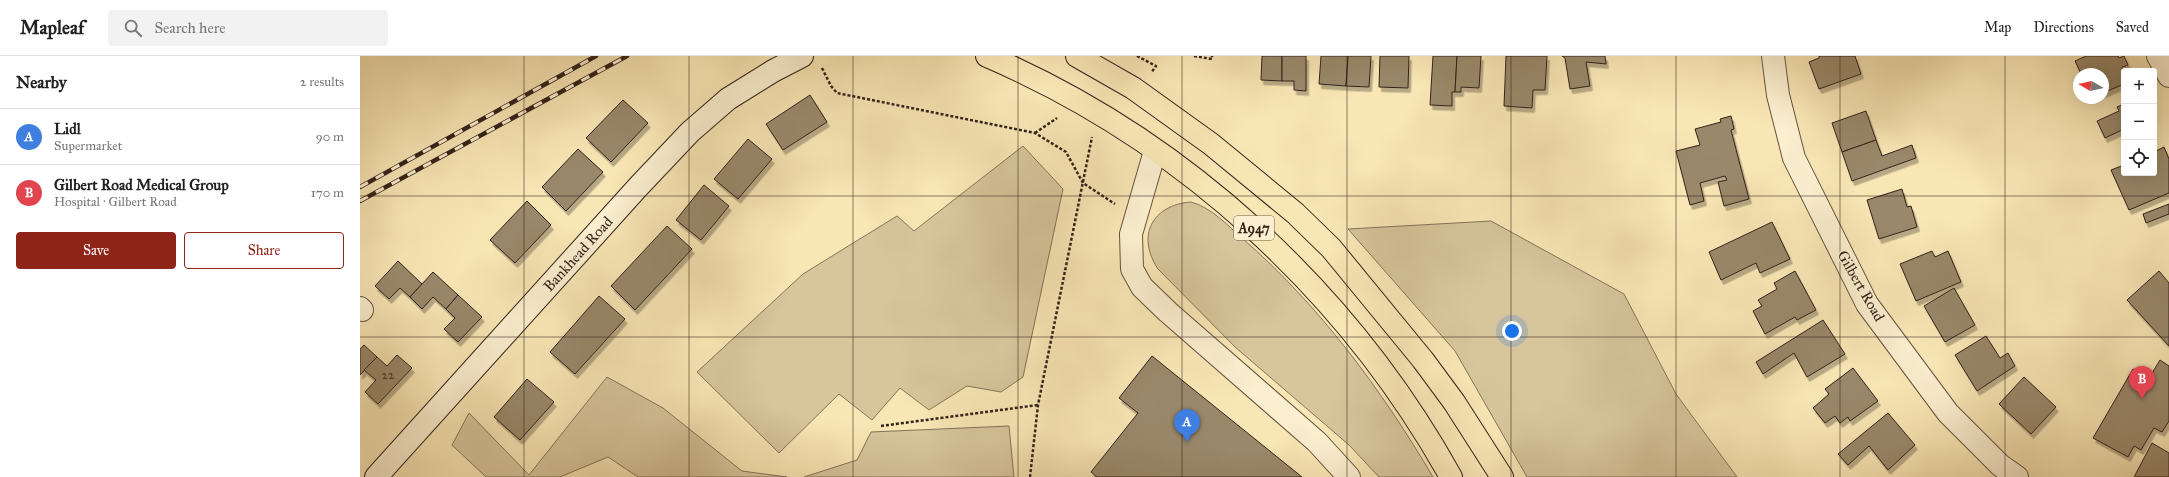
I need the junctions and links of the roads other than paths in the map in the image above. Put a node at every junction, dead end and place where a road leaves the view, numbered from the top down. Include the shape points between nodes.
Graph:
1 (987, 56) edge
2 (1078, 56) edge
3 (1773, 56) edge
4 (2158, 56) edge
5 (811, 59) edge
6 (2169, 76) edge
7 (1155, 151) junction
8 (376, 477) edge
9 (1349, 477) edge
10 (1451, 477) edge
11 (1502, 477) edge
12 (2016, 477) edge

1 - 7 main road, A947 via 1030,74 1103,116
2 - 11 main road, A947 via 1133,88 1211,144 1253,176 1326,243 1423,360 1454,402
3 - 12 street, Gilbert Road via 1778,95 1794,158 1867,304 1948,413 2000,465
4 - 6 street
5 - 8 street, Bankhead Road via 773,71 728,99 690,132
7 - 9 street via 1131,234 1132,269 1142,287 1317,442
7 - 10 main road, A947 via 1189,174 1228,206 1303,274 1364,345 1402,396

